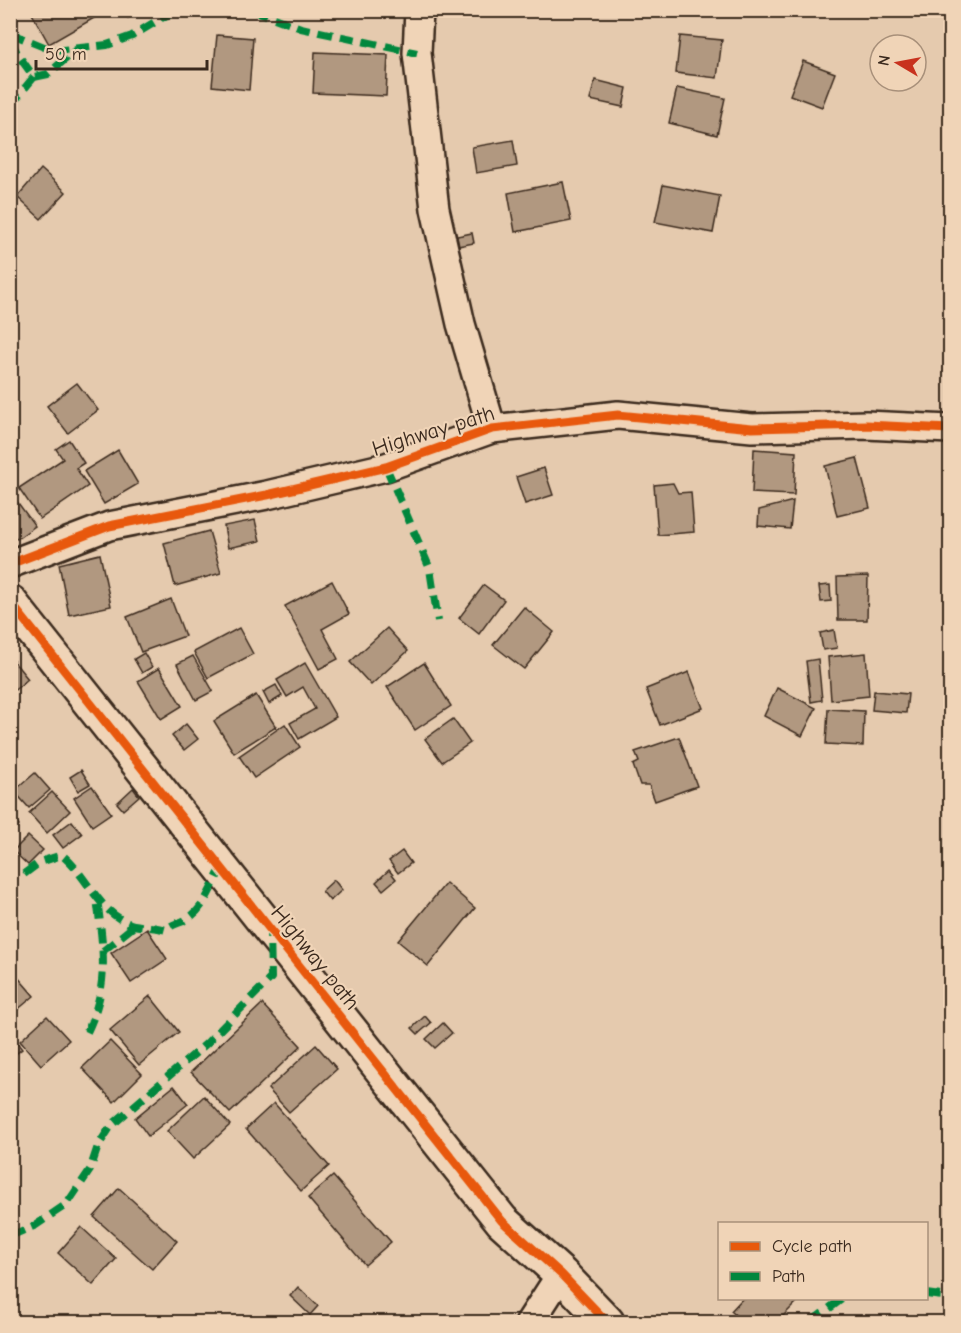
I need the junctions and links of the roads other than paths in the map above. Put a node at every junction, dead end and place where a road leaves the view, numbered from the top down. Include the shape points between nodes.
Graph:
1 (420, 10) edge
2 (492, 429) junction
3 (951, 429) edge
4 (10, 564) edge
5 (10, 602) edge
6 (561, 1274) junction
7 (530, 1323) edge
8 (607, 1323) edge

1 - 2 street via 417,53 435,209 461,324
2 - 3 street, Highway path via 618,415 752,428 866,425
2 - 4 street, Highway path via 386,467 109,526
5 - 6 street, Highway path via 502,1221
6 - 7 street
6 - 8 street, Highway path

